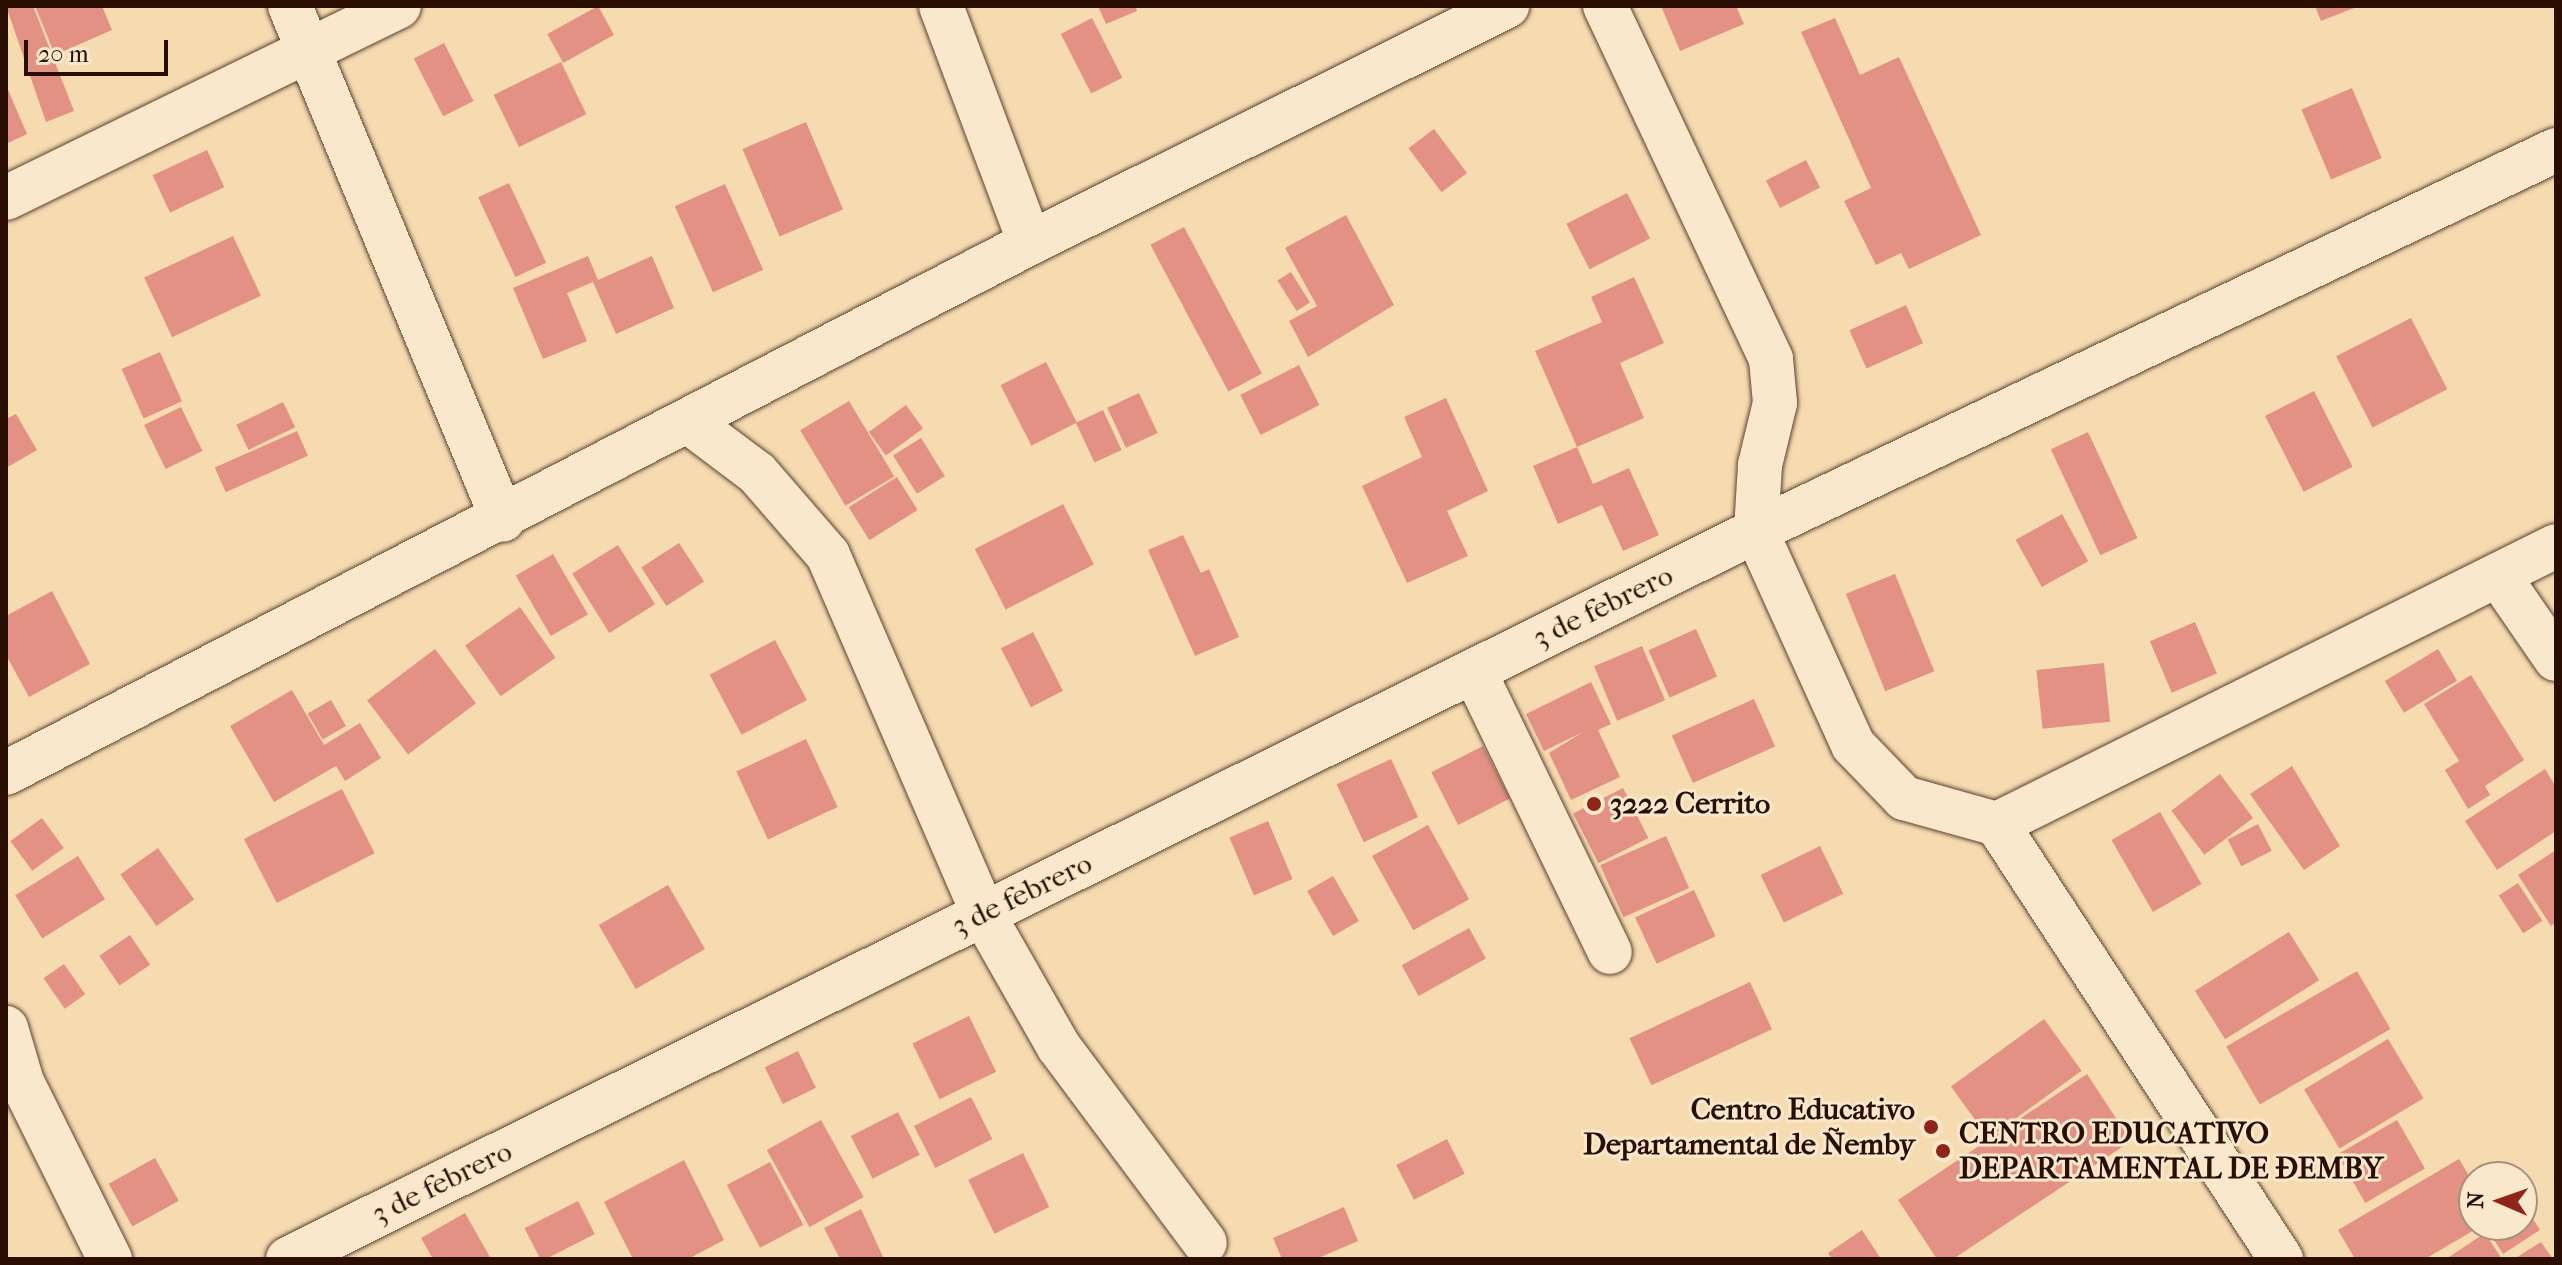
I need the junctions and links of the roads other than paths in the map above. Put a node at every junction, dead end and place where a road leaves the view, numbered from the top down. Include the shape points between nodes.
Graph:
1 (290, 6) edge
2 (399, 6) edge
3 (941, 6) edge
4 (1507, 6) edge
5 (1605, 6) edge
6 (309, 50) junction
7 (2556, 150) edge
8 (6, 198) edge
9 (1030, 243) junction
10 (689, 422) junction
11 (503, 520) junction
12 (1756, 531) junction
13 (2556, 546) edge
14 (2498, 575) junction
15 (2556, 659) edge
16 (1474, 671) junction
17 (6, 773) edge
18 (1997, 824) junction
19 (983, 914) junction
20 (1610, 952) dead end
21 (6, 1028) edge
22 (1205, 1243) dead end
23 (110, 1259) edge
24 (288, 1259) edge
25 (2281, 1259) edge

1 - 6 street
2 - 6 street
3 - 9 street
4 - 9 street
5 - 12 street via 1771,359 1775,403 1760,465
6 - 8 street
6 - 11 street
7 - 12 street, 3 de febrero
9 - 10 street
10 - 11 street
10 - 19 street via 757,473 828,555
11 - 17 street
12 - 16 street, 3 de febrero
12 - 18 street via 1853,745 1904,798
13 - 14 street
14 - 15 street
14 - 18 street
16 - 19 street, 3 de febrero
16 - 20 street
18 - 25 street
19 - 22 street via 1059,1047
19 - 24 street, 3 de febrero
21 - 23 street via 22,1082

